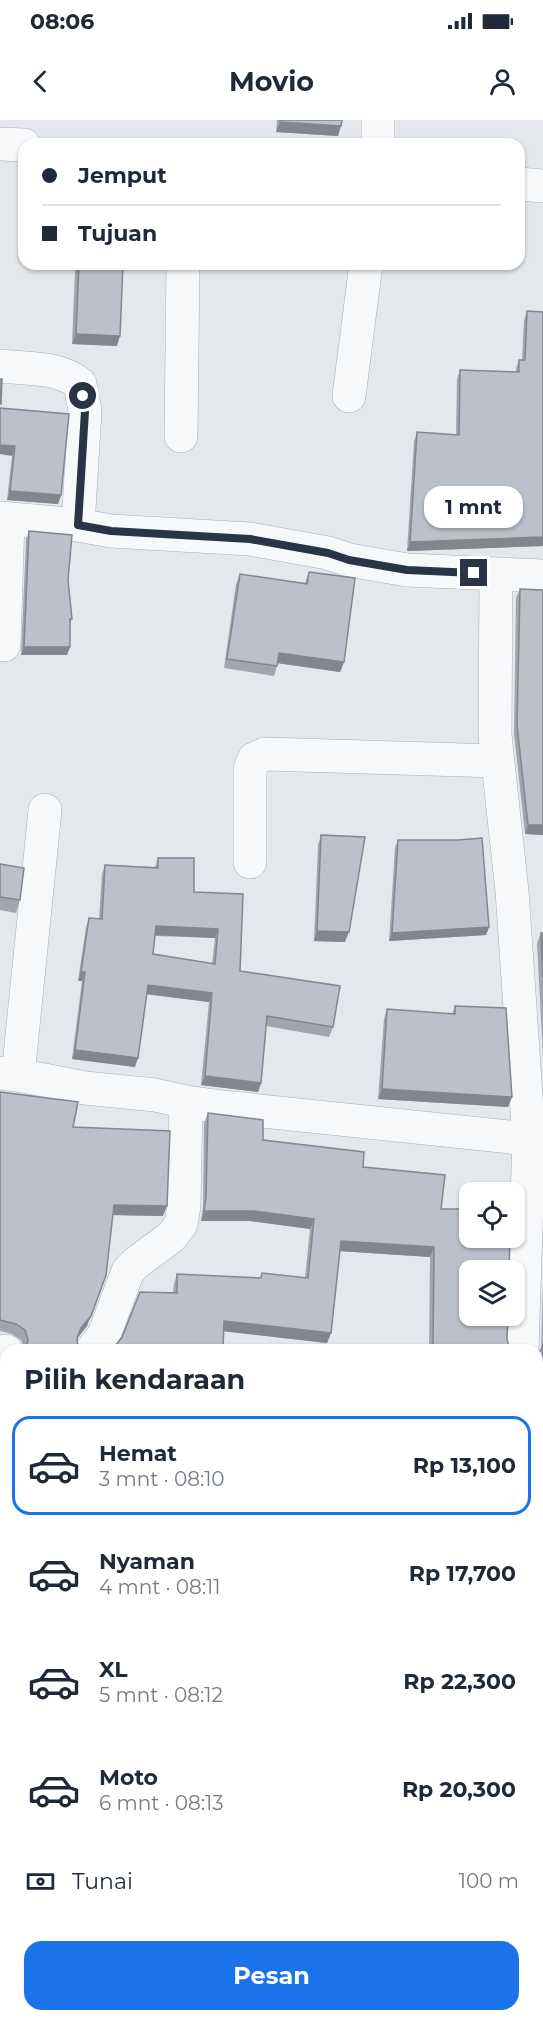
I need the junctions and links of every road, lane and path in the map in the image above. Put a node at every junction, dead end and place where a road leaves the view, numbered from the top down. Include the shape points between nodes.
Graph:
1 (378, 120) edge
2 (378, 138) edge
3 (0, 144) edge
4 (18, 145) edge
5 (525, 184) edge
6 (543, 186) edge
7 (183, 270) edge
8 (365, 270) edge
9 (0, 366) edge
10 (349, 396) dead end
11 (180, 436) dead end
12 (4, 519) edge
13 (78, 525) junction
14 (496, 574) junction
15 (543, 576) edge
16 (4, 645) dead end
17 (498, 761) junction
18 (45, 810) dead end
19 (250, 861) dead end
20 (9, 1074) edge
21 (186, 1102) junction
22 (536, 1140) edge
23 (97, 1344) edge
24 (522, 1344) edge

1 - 2 street
3 - 4 street
5 - 6 street
7 - 11 street
8 - 10 street
9 - 13 street via 59,372 80,384 85,411
12 - 13 street
12 - 16 street
13 - 14 street via 111,531 250,539 407,570
14 - 15 street
14 - 17 street via 494,684
17 - 19 street via 265,754 254,759 250,769
17 - 22 street
18 - 20 street
20 - 21 street
21 - 22 street
21 - 23 street via 184,1206 180,1224 171,1237 128,1271 104,1335
22 - 24 street

